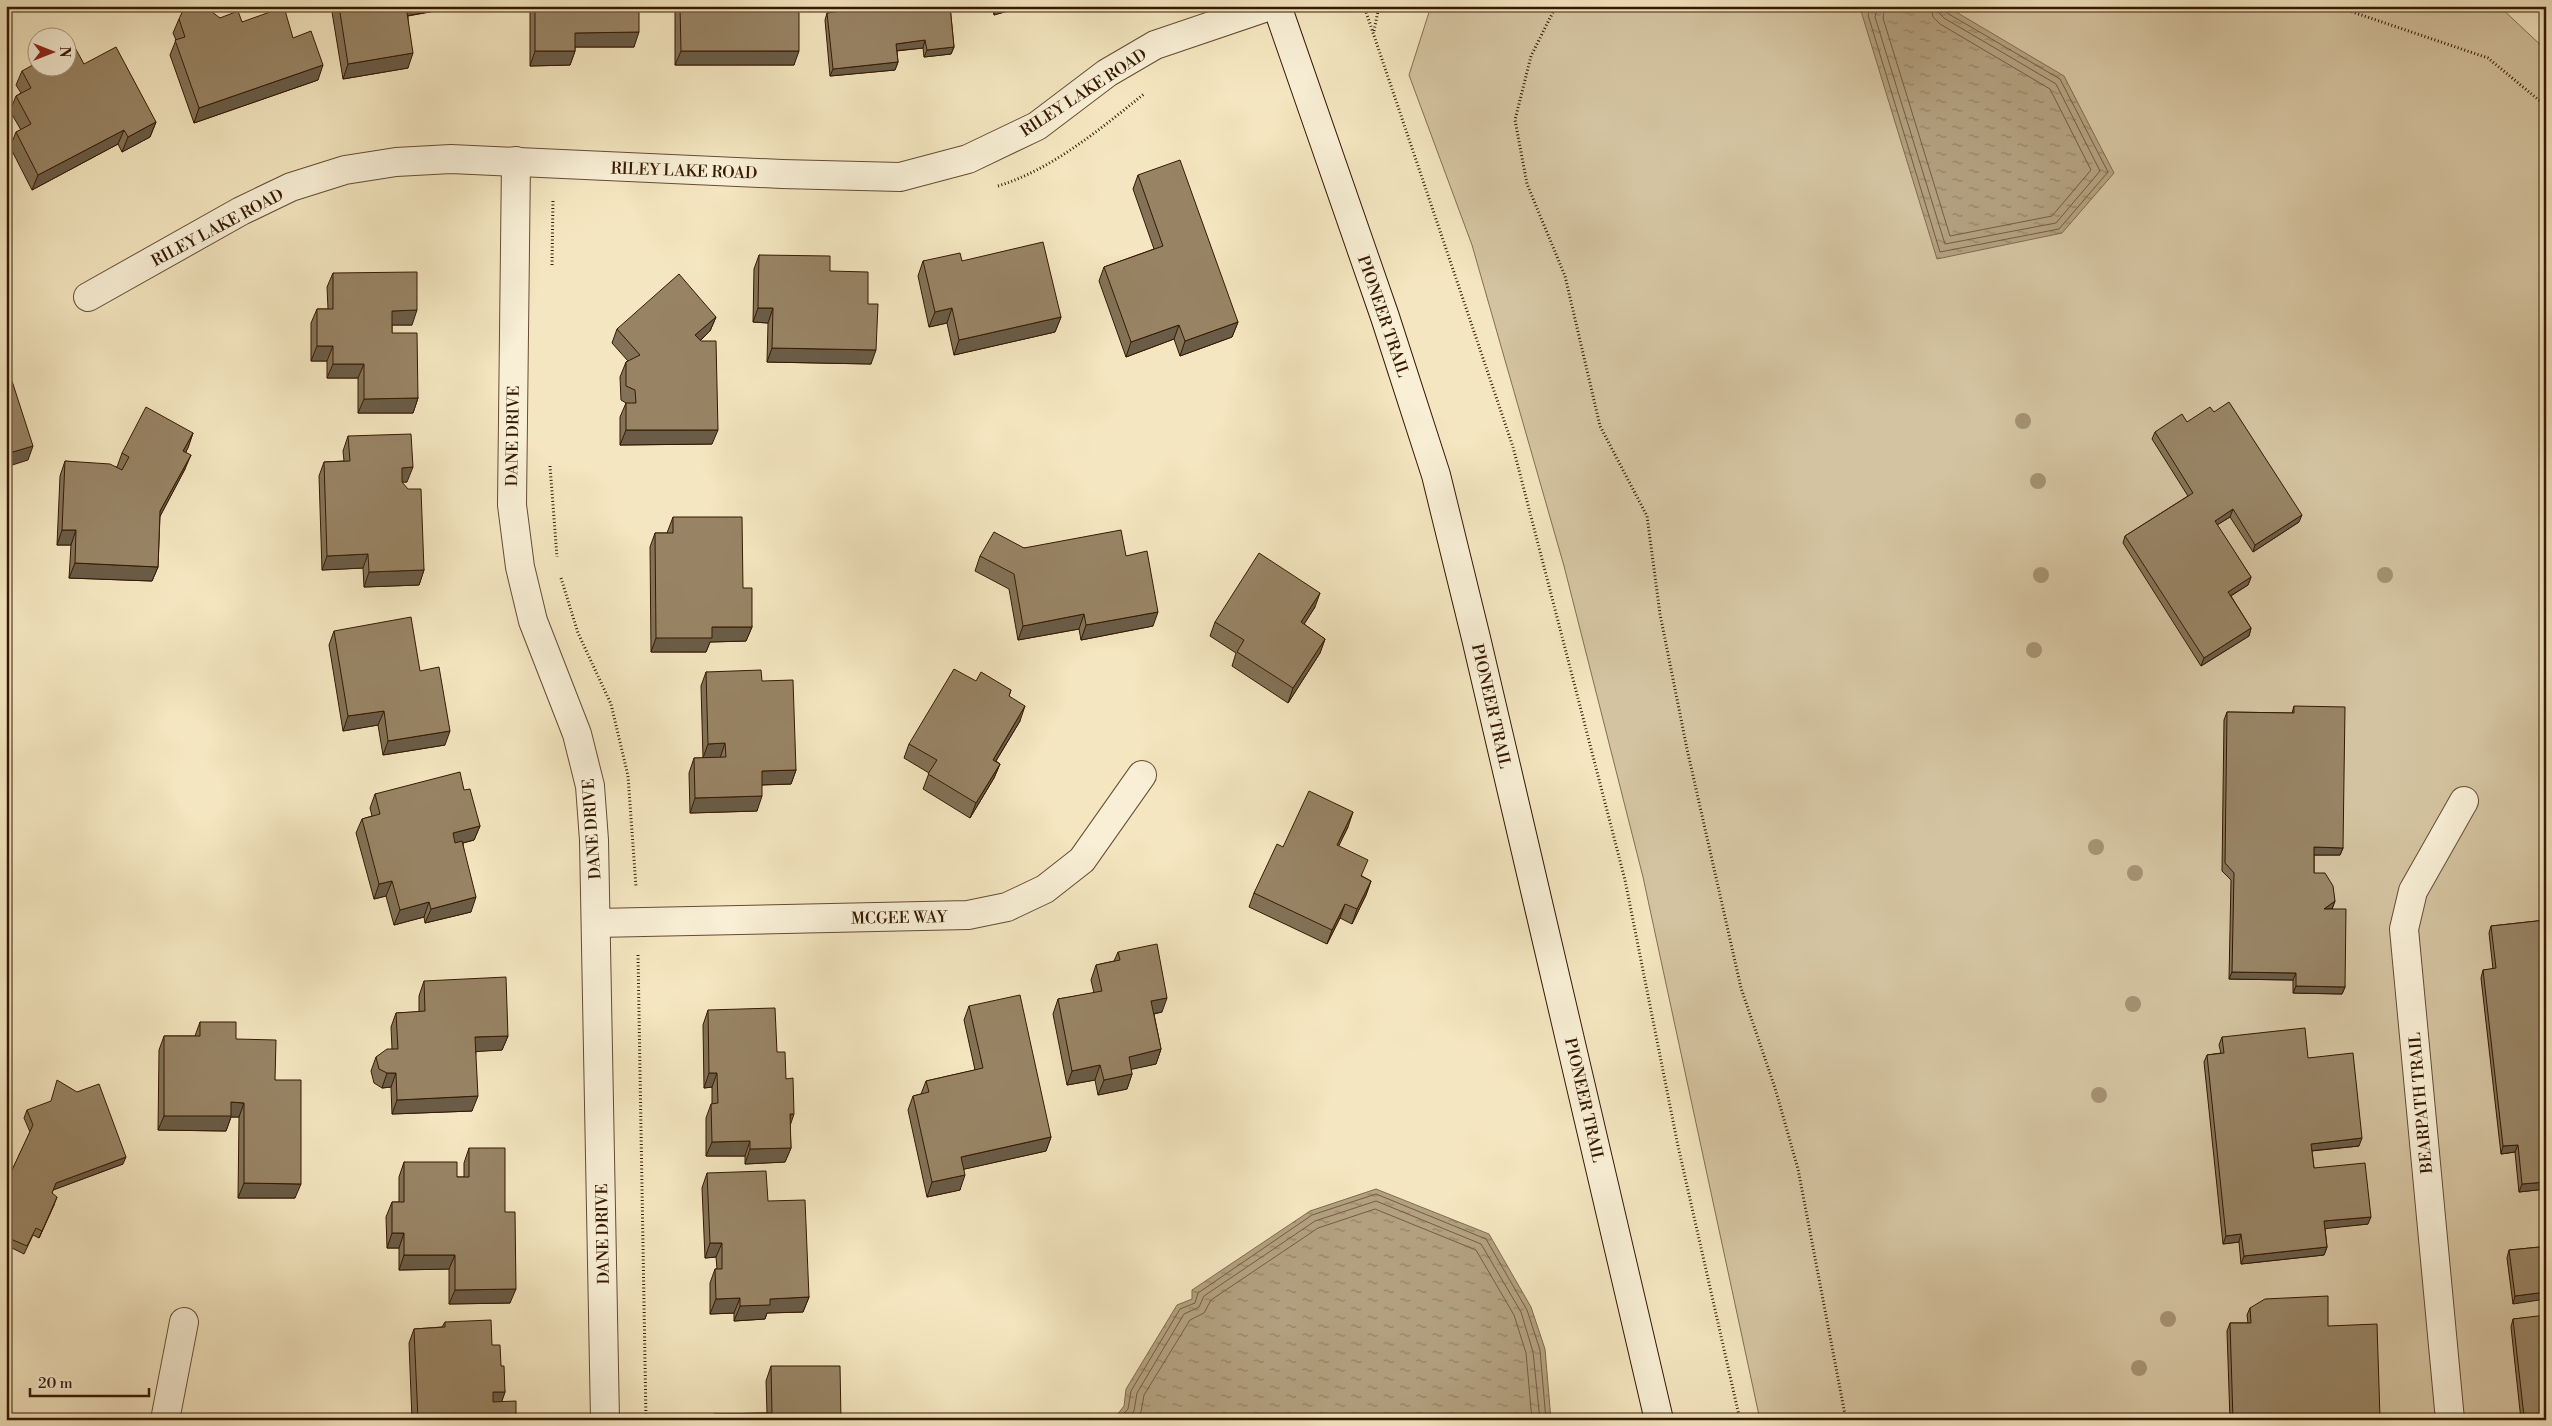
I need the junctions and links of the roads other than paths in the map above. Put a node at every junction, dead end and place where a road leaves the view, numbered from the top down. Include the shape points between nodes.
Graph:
1 (1270, 6) edge
2 (1278, 6) edge
3 (516, 160) junction
4 (88, 297) dead end
5 (1142, 775) dead end
6 (2464, 801) dead end
7 (596, 923) junction
8 (184, 1322) dead end
9 (165, 1420) edge
10 (605, 1420) edge
11 (1659, 1420) edge
12 (2450, 1420) edge

1 - 3 street, RILEY LAKE ROAD via 1155,46 1107,73 1037,126 968,159 900,177 603,167
2 - 11 street, PIONEER TRAIL via 1436,475
3 - 4 street, RILEY LAKE ROAD via 414,161 336,173 241,211
3 - 7 street, DANE DRIVE via 512,505 520,567 534,622 577,734 590,786
5 - 7 street, MCGEE WAY via 1082,860 1045,890 1007,907 968,915
6 - 12 street, BEARPATH TRAIL via 2413,891 2404,929
7 - 10 street, DANE DRIVE
8 - 9 street

